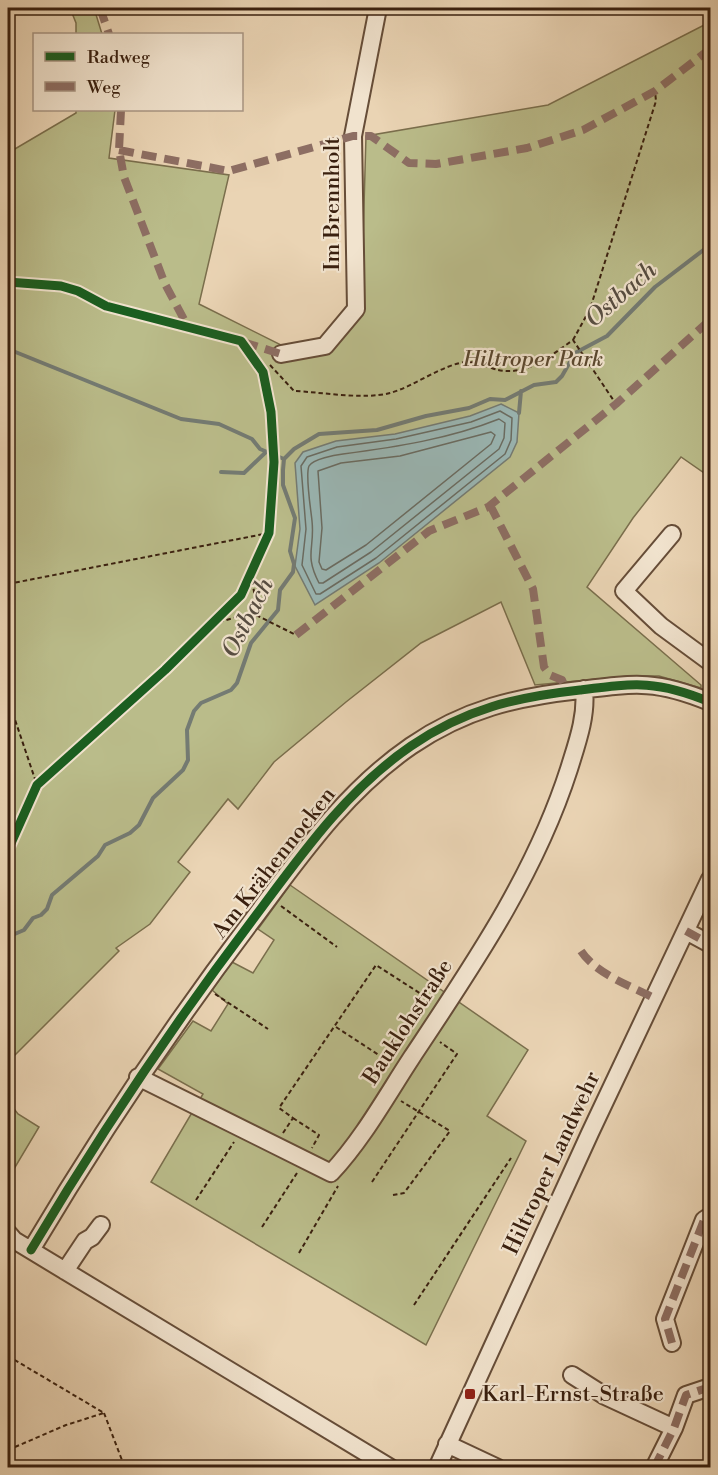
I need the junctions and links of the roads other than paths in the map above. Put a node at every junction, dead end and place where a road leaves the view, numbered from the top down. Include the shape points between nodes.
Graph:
1 (378, 8) edge
2 (274, 357) road end
3 (672, 534) dead end
4 (711, 662) edge
5 (584, 689) junction
6 (711, 702) edge
7 (711, 879) edge
8 (686, 931) junction
9 (711, 944) edge
10 (138, 1077) junction
11 (711, 1216) edge
12 (101, 1225) dead end
13 (10, 1241) edge
14 (31, 1250) junction
15 (65, 1271) junction
16 (672, 1343) dead end
17 (572, 1375) dead end
18 (710, 1388) edge
19 (674, 1428) junction
20 (447, 1444) junction
21 (391, 1467) edge
22 (437, 1467) edge
23 (498, 1467) edge
24 (654, 1467) edge

1 - 2 street, Im Brennholt via 353,136 356,309 325,346
3 - 4 street via 624,591 661,626
5 - 6 street, Am Krähennocken via 638,683 662,685
5 - 10 street, Am Krähennocken via 517,698 485,707 411,747 371,777 333,815
5 - 10 street, Bauklohstraße via 578,741 547,830 511,901 428,1034 331,1173
7 - 8 street, Hiltroper Landwehr
8 - 9 street
8 - 20 street, Hiltroper Landwehr
10 - 14 street, Am Krähennocken
11 - 16 street via 704,1220 665,1319
12 - 15 street
13 - 14 street
14 - 15 street
15 - 21 street
17 - 19 street via 605,1396
18 - 19 street via 686,1395
19 - 24 street
20 - 22 street, Hiltroper Landwehr
20 - 23 street

